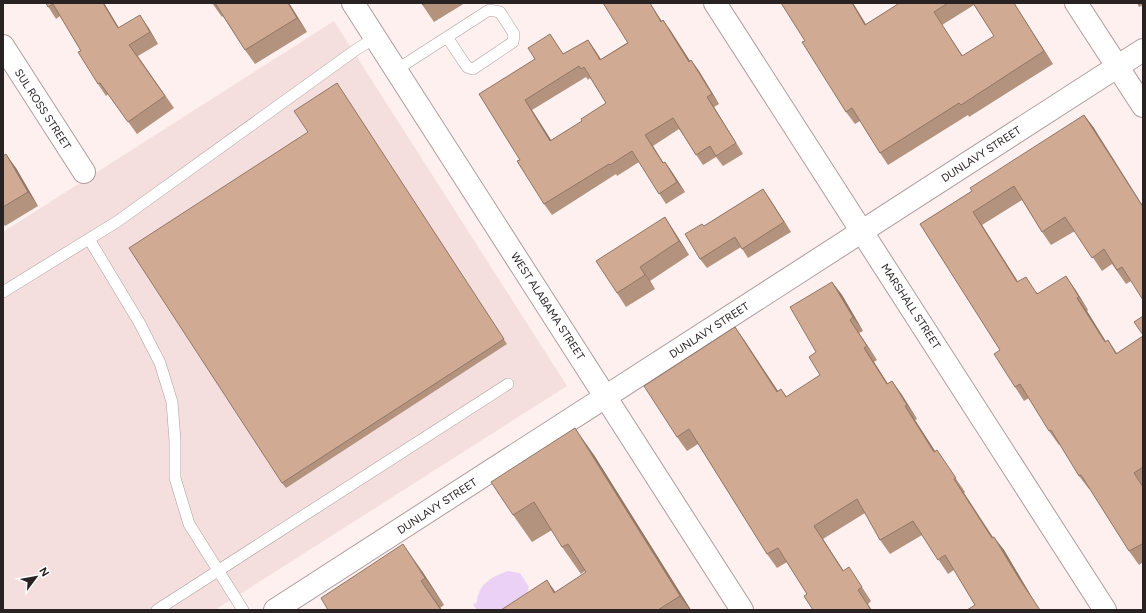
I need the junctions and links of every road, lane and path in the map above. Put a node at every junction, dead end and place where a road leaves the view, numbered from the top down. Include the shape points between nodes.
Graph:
1 (353, 3) edge
2 (715, 3) edge
3 (1076, 3) edge
4 (447, 37) junction
5 (375, 38) junction
6 (3, 46) edge
7 (1143, 50) edge
8 (1117, 66) junction
9 (396, 70) junction
10 (1143, 106) edge
11 (84, 172) dead end
12 (862, 231) junction
13 (89, 239) junction
14 (3, 292) edge
15 (508, 384) dead end
16 (606, 397) junction
17 (218, 570) junction
18 (297, 604) edge
19 (157, 610) edge
20 (243, 610) edge
21 (275, 610) edge
22 (742, 610) edge
23 (1105, 610) edge

1 - 5 street, WEST ALABAMA STREET
2 - 12 street, MARSHALL STREET
3 - 8 street
4 - 4 lane via 489,10 500,12 514,34 512,42 473,69 467,67
4 - 9 lane
5 - 9 street, WEST ALABAMA STREET
5 - 13 lane
6 - 11 street, SUL ROSS STREET
7 - 8 street, DUNLAVY STREET
8 - 10 street
8 - 12 street, DUNLAVY STREET
9 - 16 street, WEST ALABAMA STREET
12 - 16 street, DUNLAVY STREET
12 - 23 street, MARSHALL STREET
13 - 14 lane
13 - 17 lane via 139,322 160,363 172,402 174,478 189,524
15 - 17 lane
16 - 18 street, DUNLAVY STREET
16 - 22 street, WEST ALABAMA STREET
17 - 19 lane
17 - 20 lane
18 - 21 street, DUNLAVY STREET

